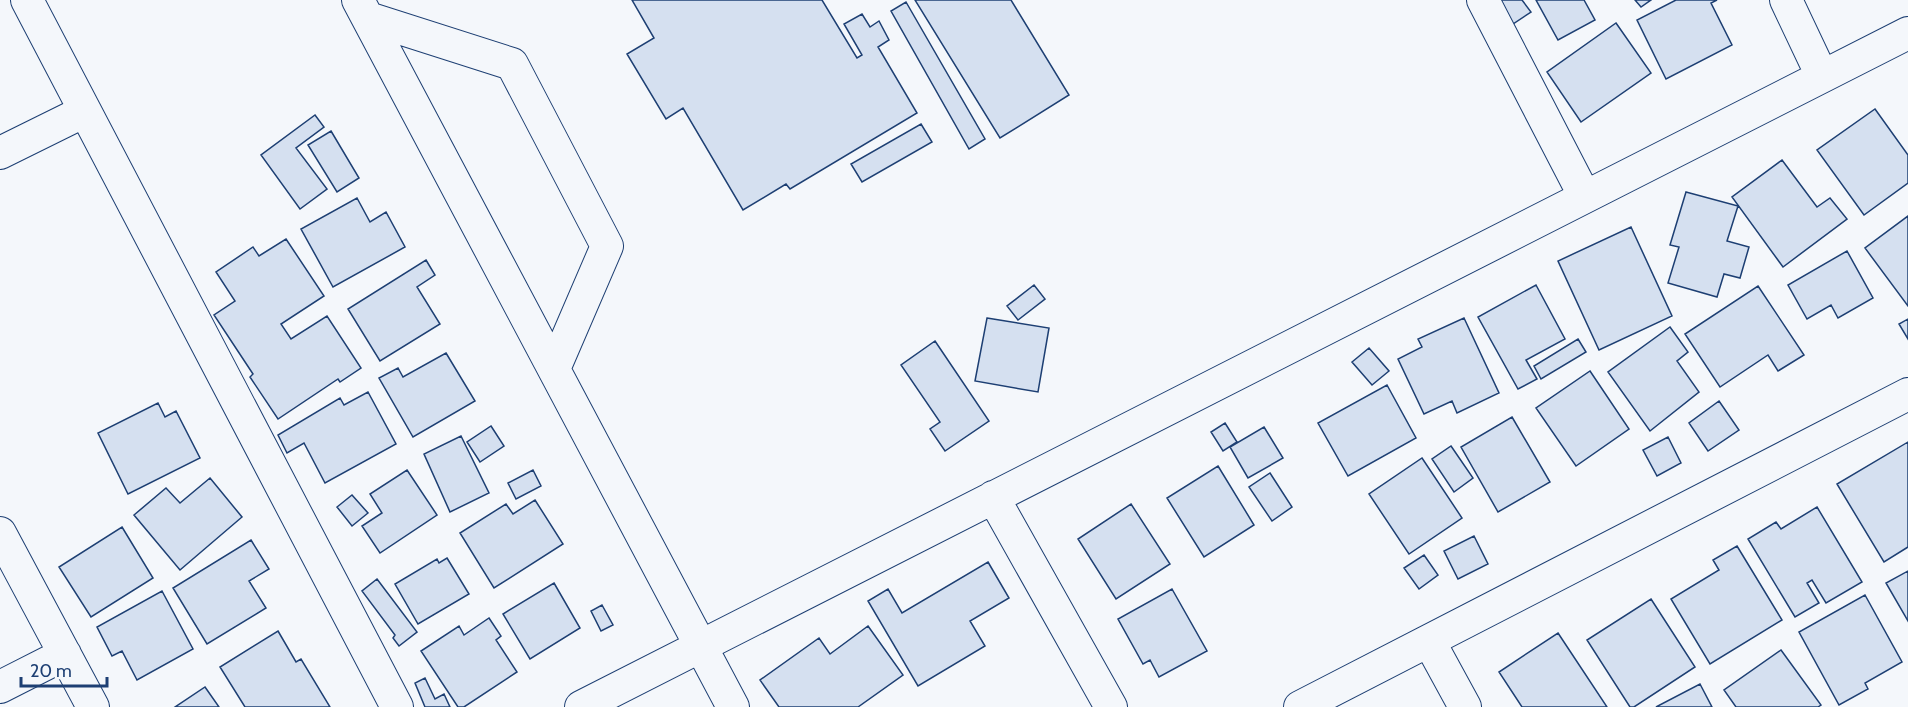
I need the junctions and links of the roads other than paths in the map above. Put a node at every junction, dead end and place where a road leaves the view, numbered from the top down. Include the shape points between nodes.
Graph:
1 (27, 0) edge
2 (1483, 0) edge
3 (1786, 0) edge
4 (363, 9) edge
5 (1908, 33) edge
6 (1822, 76) junction
7 (85, 111) junction
8 (0, 153) edge
9 (1585, 197) junction
10 (554, 369) junction
11 (1908, 394) edge
12 (993, 498) junction
13 (0, 533) edge
14 (1429, 640) junction
15 (701, 646) junction
16 (65, 654) junction
17 (0, 687) edge
18 (93, 707) edge
19 (397, 707) edge
20 (581, 707) edge
21 (733, 707) edge
22 (1111, 707) edge
23 (1300, 707) edge
24 (1465, 707) edge

1 - 7 street
2 - 9 street
3 - 6 street
4 - 10 street
4 - 10 street via 512,64 607,246
5 - 6 street
6 - 9 street
7 - 8 street
7 - 19 street
9 - 12 street
10 - 15 street
11 - 14 street
12 - 15 street
12 - 22 street
13 - 16 street
14 - 23 street
14 - 24 street
15 - 20 street
15 - 21 street
16 - 17 street
16 - 18 street

